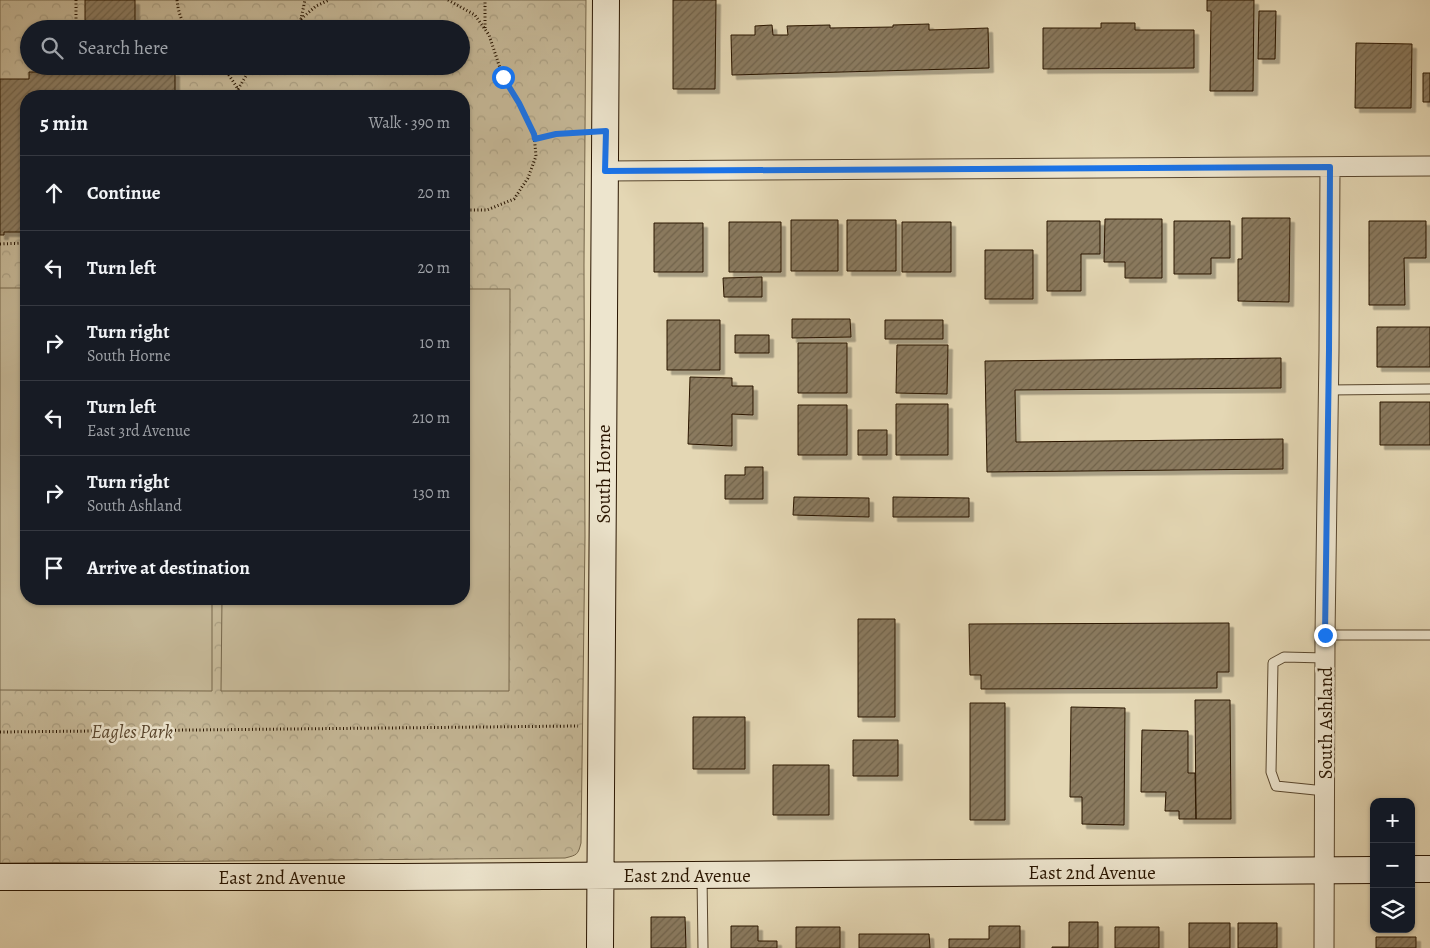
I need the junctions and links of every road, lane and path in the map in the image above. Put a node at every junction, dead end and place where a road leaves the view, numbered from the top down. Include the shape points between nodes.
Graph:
1 (76, 0) edge
2 (177, 0) edge
3 (306, 0) edge
4 (329, 0) edge
5 (448, 0) edge
6 (485, 0) edge
7 (606, 0) edge
8 (302, 19) joint
9 (76, 20) edge
10 (182, 20) edge
11 (485, 29) junction
12 (229, 75) edge
13 (247, 75) edge
14 (238, 89) joint
15 (606, 131) junction
16 (535, 139) junction
17 (1430, 166) edge
18 (1330, 167) junction
19 (605, 171) junction
20 (470, 210) edge
21 (20, 243) edge
22 (0, 244) edge
23 (1430, 389) edge
24 (1328, 390) junction
25 (1325, 635) junction
26 (1430, 635) edge
27 (1325, 658) junction
28 (601, 726) junction
29 (0, 732) edge
30 (1325, 791) junction
31 (1430, 868) edge
32 (1415, 869) edge
33 (1325, 870) junction
34 (1370, 870) edge
35 (600, 875) junction
36 (702, 875) junction
37 (0, 877) edge
38 (600, 948) edge
39 (703, 948) edge
40 (1324, 948) edge

1 - 9 path
2 - 10 path
3 - 8 path
4 - 8 path via 316,6
5 - 11 path via 475,15
6 - 11 path
7 - 15 street, South Horne
11 - 16 path via 503,77
12 - 14 path
13 - 14 path
15 - 16 path via 556,134
15 - 19 street, South Horne
16 - 20 path via 536,156 528,178 514,199 487,210
17 - 18 street
18 - 19 street
18 - 24 street, South Ashland
19 - 28 street, South Horne
21 - 22 path
23 - 24 lane
24 - 25 street, South Ashland
25 - 26 lane
25 - 27 street, South Ashland
27 - 30 street, South Ashland
27 - 30 lane via 1284,657 1273,663 1271,772 1276,786
28 - 29 path
28 - 35 street, South Horne
30 - 33 street, South Ashland
31 - 32 street
33 - 34 street, East 2nd Avenue
33 - 36 street, East 2nd Avenue
33 - 40 street, South Ashland
35 - 36 street, East 2nd Avenue
35 - 37 street, East 2nd Avenue
35 - 38 street, South Horne
36 - 39 lane

